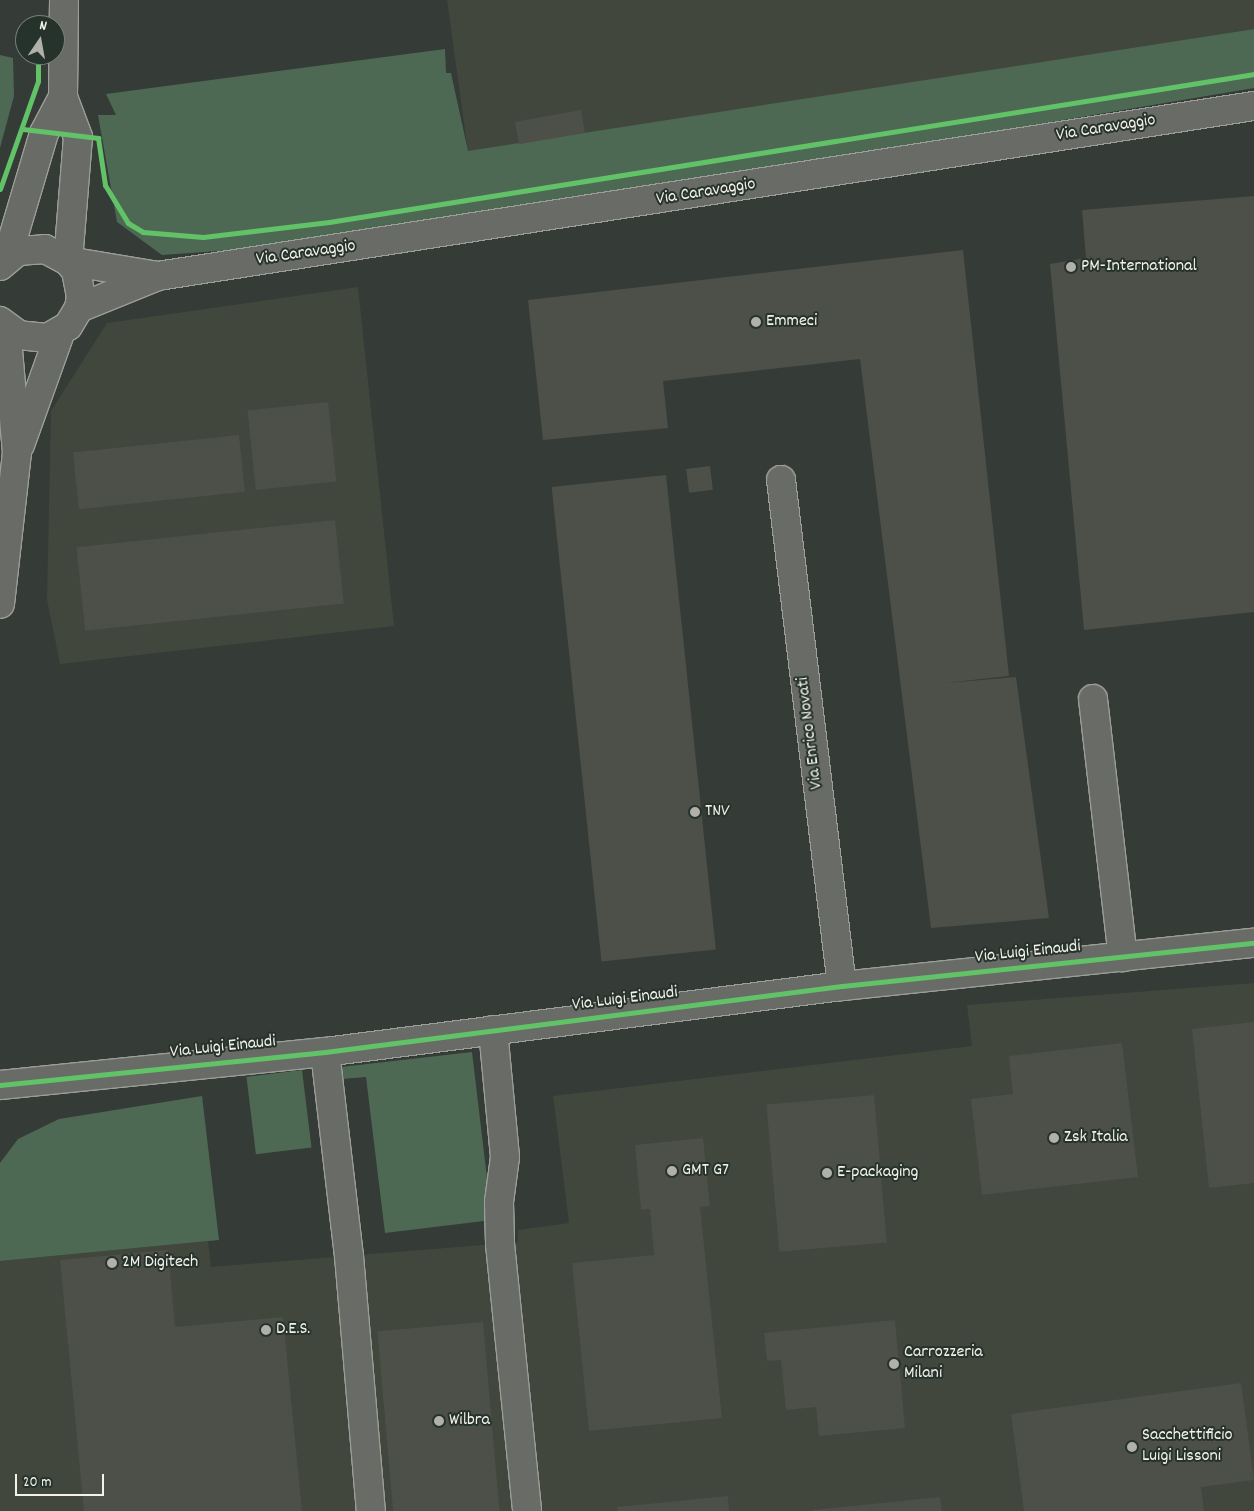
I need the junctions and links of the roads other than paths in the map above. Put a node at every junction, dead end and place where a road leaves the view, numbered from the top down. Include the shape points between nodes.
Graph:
1 (64, 0) edge
2 (62, 97) junction
3 (1254, 106) edge
4 (68, 261) junction
5 (4, 262) edge
6 (158, 276) junction
7 (79, 308) junction
8 (2, 324) edge
9 (60, 332) junction
10 (17, 453) junction
11 (780, 480) dead end
12 (0, 604) edge
13 (1093, 699) dead end
14 (1254, 943) edge
15 (1123, 957) junction
16 (842, 986) junction
17 (493, 1030) junction
18 (325, 1052) junction
19 (0, 1085) edge
20 (372, 1511) edge
21 (527, 1511) edge

1 - 2 street
2 - 4 street via 78,138
2 - 5 street via 44,133
3 - 6 street, Via Caravaggio
4 - 5 street, Via Caravaggio via 45,249 32,248
4 - 6 street, Via Caravaggio
4 - 7 street via 80,283
6 - 7 street, Via Caravaggio
7 - 9 street
8 - 9 street via 32,339
8 - 10 street
9 - 10 street
10 - 12 street
11 - 16 street, Via Enrico Novati
13 - 15 street
14 - 15 street, Via Luigi Einaudi
15 - 16 street, Via Luigi Einaudi
16 - 17 street, Via Luigi Einaudi
17 - 18 street, Via Luigi Einaudi
17 - 21 street via 505,1158 499,1202 500,1244
18 - 19 street, Via Luigi Einaudi
18 - 20 street via 349,1256

